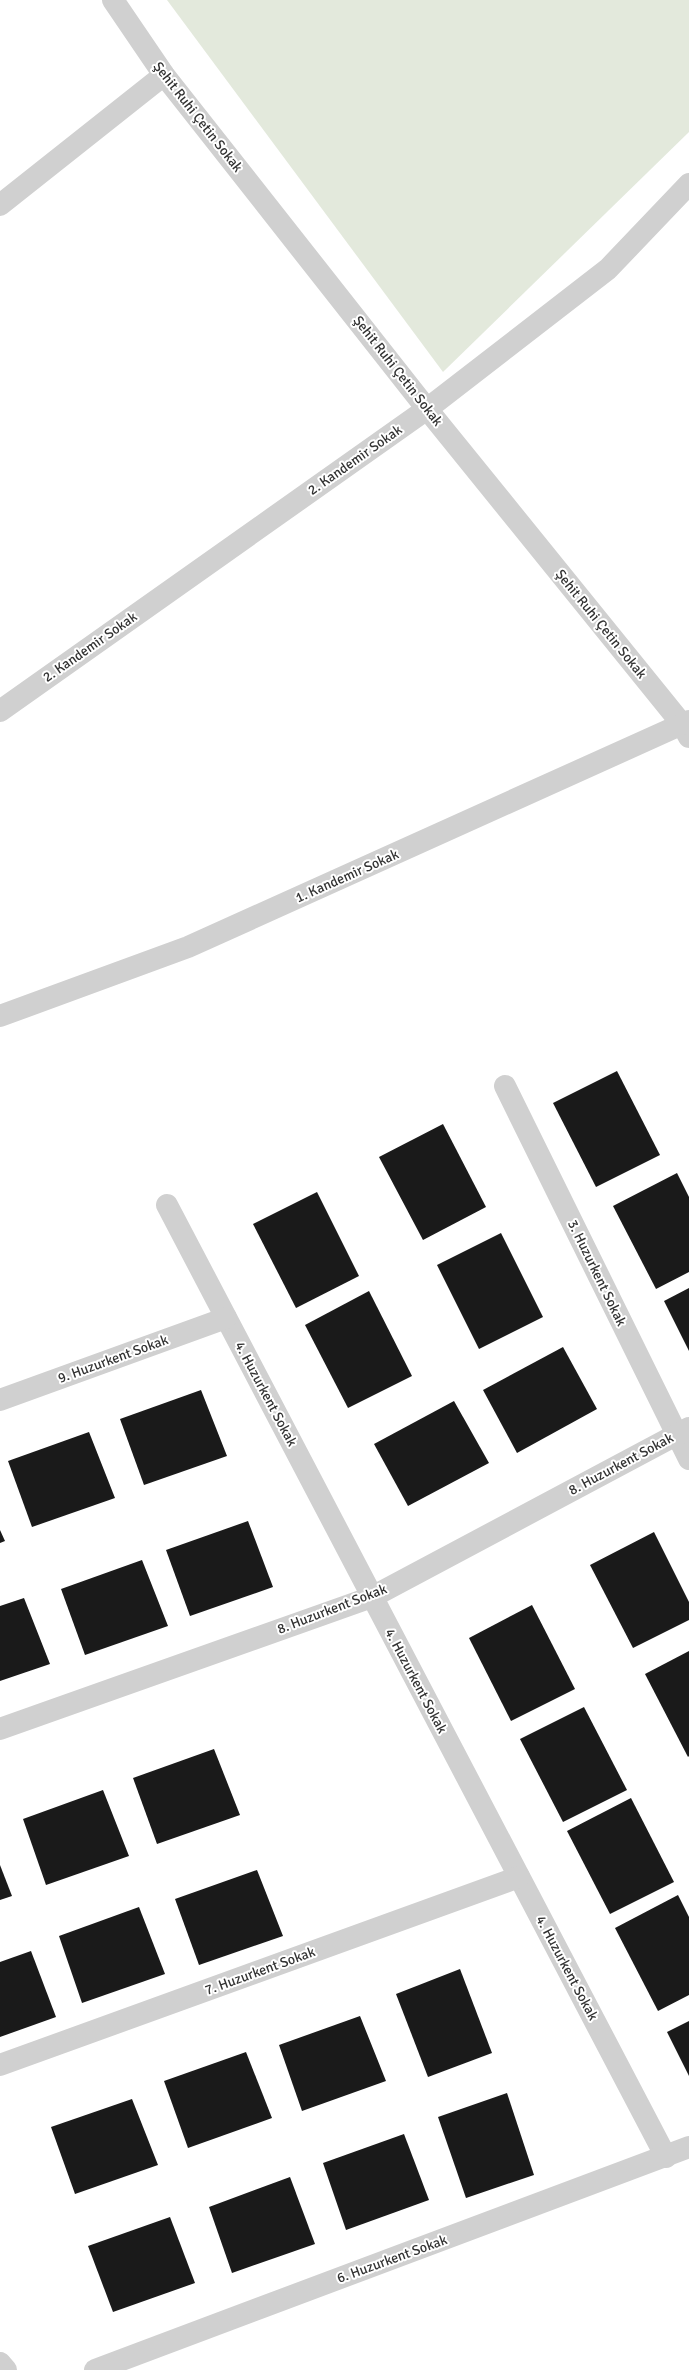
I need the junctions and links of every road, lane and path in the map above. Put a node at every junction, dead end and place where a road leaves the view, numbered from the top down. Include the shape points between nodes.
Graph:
1 (113, 0) edge
2 (164, 75) junction
3 (689, 184) edge
4 (0, 205) edge
5 (428, 409) junction
6 (0, 711) edge
7 (687, 727) edge
8 (0, 1016) edge
9 (505, 1086) dead end
10 (167, 1204) dead end
11 (226, 1318) junction
12 (0, 1400) edge
13 (683, 1431) edge
14 (689, 1459) edge
15 (372, 1597) junction
16 (0, 1729) edge
17 (519, 1877) junction
18 (0, 2065) edge
19 (689, 2147) edge
20 (666, 2157) junction
21 (0, 2363) edge
22 (6, 2370) edge
23 (95, 2370) edge

1 - 2 street, Şehit Ruhi Çetin Sokak
2 - 4 street
2 - 5 street, Şehit Ruhi Çetin Sokak
3 - 5 street, 2. Kandemir Sokak via 608,269
5 - 6 street, 2. Kandemir Sokak
5 - 7 street, Şehit Ruhi Çetin Sokak
7 - 8 street, 1. Kandemir Sokak via 188,948
9 - 13 street, 3. Huzurkent Sokak
10 - 11 street, 4. Huzurkent Sokak
11 - 12 street, 9. Huzurkent Sokak
11 - 15 street, 4. Huzurkent Sokak
13 - 14 street, 3. Huzurkent Sokak
13 - 15 street, 8. Huzurkent Sokak
15 - 16 street, 8. Huzurkent Sokak
15 - 17 street, 4. Huzurkent Sokak
17 - 18 street, 7. Huzurkent Sokak
17 - 20 street, 4. Huzurkent Sokak
19 - 20 street, 6. Huzurkent Sokak
20 - 23 street, 6. Huzurkent Sokak
21 - 22 street

